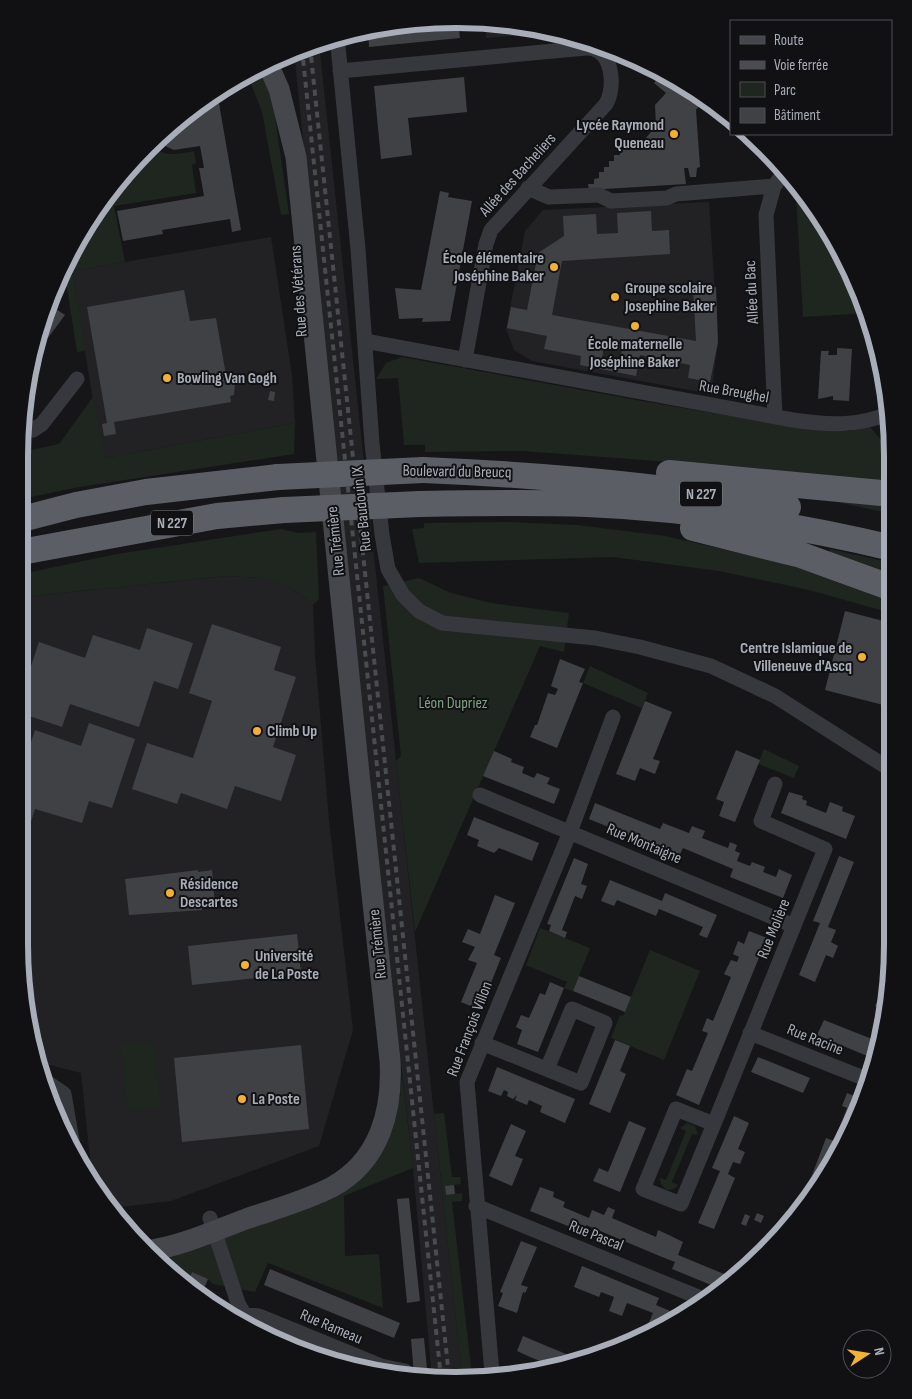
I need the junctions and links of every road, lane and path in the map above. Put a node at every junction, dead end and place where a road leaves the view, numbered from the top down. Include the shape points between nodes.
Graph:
1 (337, 44) edge
2 (589, 48) edge
3 (600, 52) edge
4 (271, 70) edge
5 (340, 72) junction
6 (781, 177) edge
7 (774, 186) junction
8 (528, 188) junction
9 (365, 341) junction
10 (465, 360) junction
11 (77, 379) dead end
12 (883, 416) edge
13 (775, 417) junction
14 (28, 431) edge
15 (507, 473) junction
16 (327, 492) joint
17 (884, 493) edge
18 (511, 504) junction
19 (76, 505) junction
20 (28, 509) edge
21 (28, 518) edge
22 (884, 527) edge
23 (884, 546) edge
24 (28, 551) edge
25 (884, 585) edge
26 (613, 717) dead end
27 (884, 766) edge
28 (775, 784) dead end
29 (480, 795) dead end
30 (570, 832) junction
31 (794, 926) junction
32 (750, 1033) junction
33 (482, 1043) junction
34 (547, 1069) junction
35 (863, 1078) edge
36 (52, 1085) edge
37 (714, 1124) junction
38 (70, 1129) edge
39 (476, 1206) junction
40 (212, 1224) junction
41 (145, 1237) edge
42 (156, 1248) edge
43 (697, 1297) edge
44 (241, 1314) edge
45 (246, 1316) edge
46 (314, 1346) edge
47 (365, 1361) edge
48 (495, 1370) edge

1 - 5 street, Rue Baudouin IX
2 - 5 street, Allée des Bacheliers via 481,56
3 - 8 street, Allée des Bacheliers via 609,64 609,99
4 - 16 main road, Rue des Vétérans via 279,89 304,358
5 - 9 street, Rue Baudouin IX
6 - 7 street, Allée du Bac
7 - 8 street via 611,201 599,195 549,197
7 - 13 street, Allée du Bac via 766,214
8 - 10 street, Allée des Bacheliers via 488,237
9 - 10 street, Rue Breughel
9 - 27 street, Rue Baudouin IX via 384,556 393,581 419,611 454,626 578,636 640,647 711,666 775,696
10 - 13 street, Rue Breughel
11 - 14 street via 42,424
12 - 13 street, Rue Breughel via 849,424 821,424
15 - 17 highway via 539,464 572,465
15 - 19 highway, Boulevard du Breucq / N 227, bridge via 424,470 278,477 146,492
15 - 22 highway, Boulevard du Breucq / N 227 via 743,500
16 - 40 main road, Rue Trémière via 334,657 378,1071 377,1102 369,1128 356,1150 326,1174
18 - 23 highway, Boulevard du Breucq / N 227 via 586,504 699,513 816,530
18 - 24 highway, Boulevard du Breucq / N 227, bridge via 284,510 208,518
18 - 25 highway via 709,530 801,555
19 - 20 highway
19 - 21 highway, Boulevard du Breucq
26 - 30 street, Rue François Villon
28 - 31 street, Rue Molière via 762,821 825,849
29 - 30 street, Rue Montaigne
30 - 31 street, Rue Montaigne
30 - 33 street, Rue François Villon
31 - 32 street, Rue Molière
32 - 35 street, Rue Racine
32 - 37 street, Rue Molière
33 - 34 street
33 - 39 street, Rue François Villon via 466,1089
34 - 34 street via 581,1083 606,1023 572,1009
36 - 38 street via 64,1094
37 - 37 street, Rue Molière via 676,1109 643,1189 681,1204
39 - 43 street, Rue Pascal
39 - 48 street, Rue François Villon
40 - 41 main road, Rue Trémière
40 - 42 main road, Rue Trémière
40 - 44 street, Rue Rameau
45 - 46 street, Rue Rameau via 259,1316
46 - 47 street, Rue Rameau

